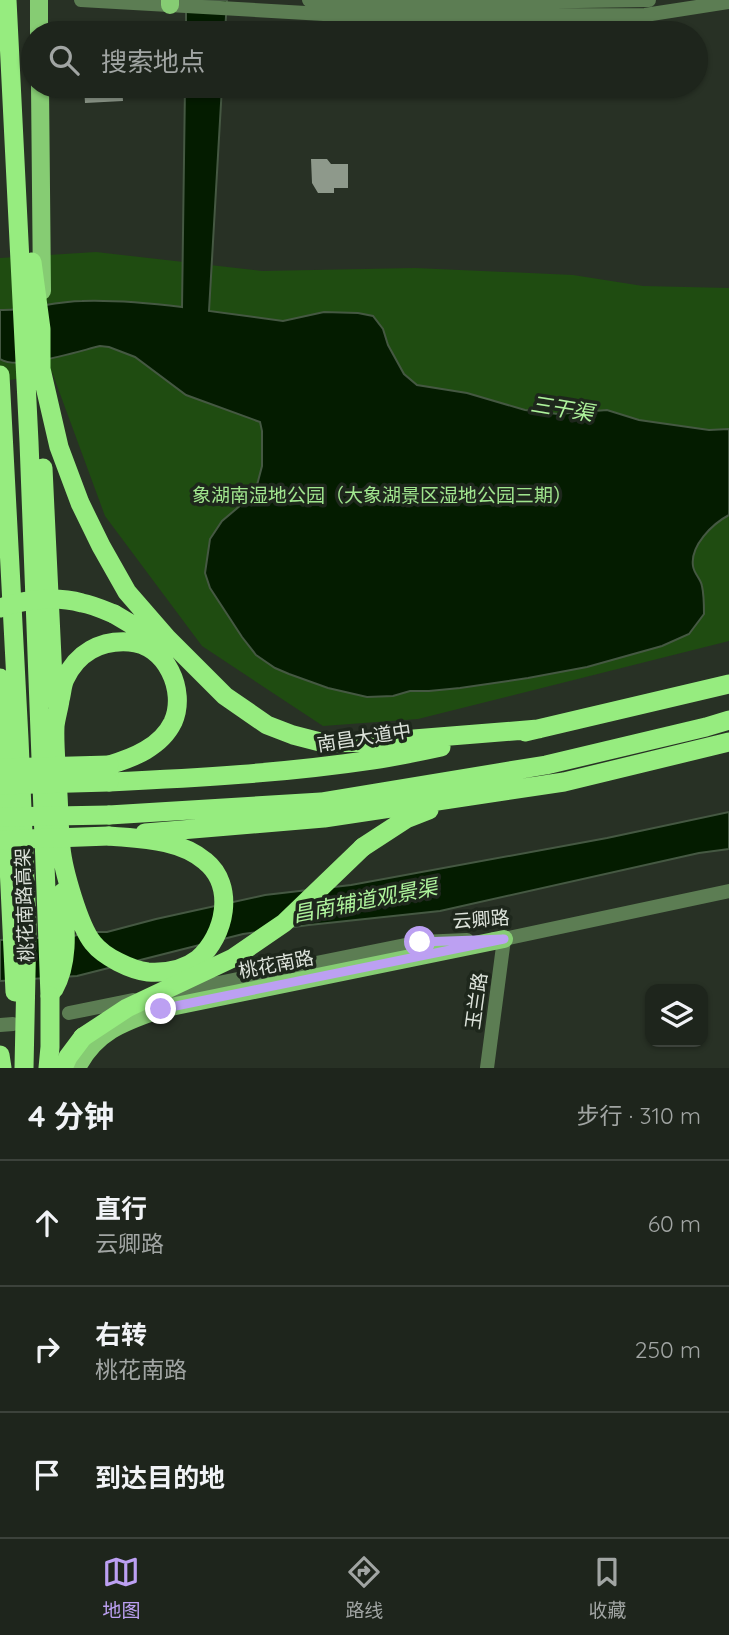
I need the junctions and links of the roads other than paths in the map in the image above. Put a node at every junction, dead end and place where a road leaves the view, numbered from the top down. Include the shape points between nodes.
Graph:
1 (7, 0) edge
2 (39, 0) edge
3 (80, 0) edge
4 (309, 0) edge
5 (649, 0) edge
6 (729, 2) edge
7 (174, 4) edge
8 (357, 6) edge
9 (39, 21) edge
10 (40, 98) edge
11 (13, 117) junction
12 (40, 329) junction
13 (41, 369) junction
14 (0, 375) edge
15 (0, 608) edge
16 (0, 678) edge
17 (729, 684) edge
18 (225, 696) junction
19 (729, 720) edge
20 (55, 725) junction
21 (538, 729) junction
22 (729, 742) edge
23 (0, 768) edge
24 (109, 773) junction
25 (564, 782) junction
26 (0, 785) edge
27 (3, 827) edge
28 (109, 836) junction
29 (729, 891) edge
30 (0, 904) edge
31 (64, 921) junction
32 (19, 928) junction
33 (504, 939) junction
34 (69, 1013) dead end
35 (0, 1055) edge
36 (2, 1068) edge
37 (24, 1068) edge
38 (48, 1068) edge
39 (63, 1068) edge
40 (77, 1068) edge
41 (487, 1068) edge

1 - 11 highway
2 - 9 main road
3 - 7 street
4 - 8 street
5 - 8 street
6 - 8 street via 645,15
7 - 8 street via 242,9
10 - 12 main road
11 - 12 highway
11 - 31 highway, 桃花南路高架 via 40,740
12 - 13 highway
13 - 18 highway via 59,447 101,546 127,592
13 - 20 highway
14 - 32 highway, 桃花南路高架 via 19,739
15 - 18 highway, bridge via 47,599 82,602 114,614 146,633
16 - 27 highway
17 - 21 highway, 南昌大道中
18 - 21 highway via 267,724 324,743
19 - 27 highway, bridge via 546,765 321,802 109,815
20 - 24 highway via 64,680 86,651 131,642 150,648 166,662 178,706 172,724 147,749
20 - 31 highway
21 - 24 highway, 南昌大道中 via 360,762 203,778
22 - 25 highway
23 - 24 highway, bridge
24 - 26 highway, 南昌大道中, bridge
25 - 28 highway via 324,818
25 - 39 highway, bridge via 445,804 406,819 363,847 284,923 233,958 127,1008 83,1037
27 - 28 highway, bridge
27 - 30 highway via 5,873
27 - 32 highway
28 - 31 highway via 161,842 189,850 207,862 216,873 225,902 212,943 182,969 145,972 109,957
29 - 33 street, 云卿路
31 - 38 highway, 桃花南路高架, bridge via 50,996
32 - 37 highway, 桃花南路高架
33 - 34 street, 云卿路 via 420,942
33 - 40 main road, 桃花南路 via 161,1009 122,1022 96,1040
33 - 41 street, 玉兰路
35 - 36 highway

